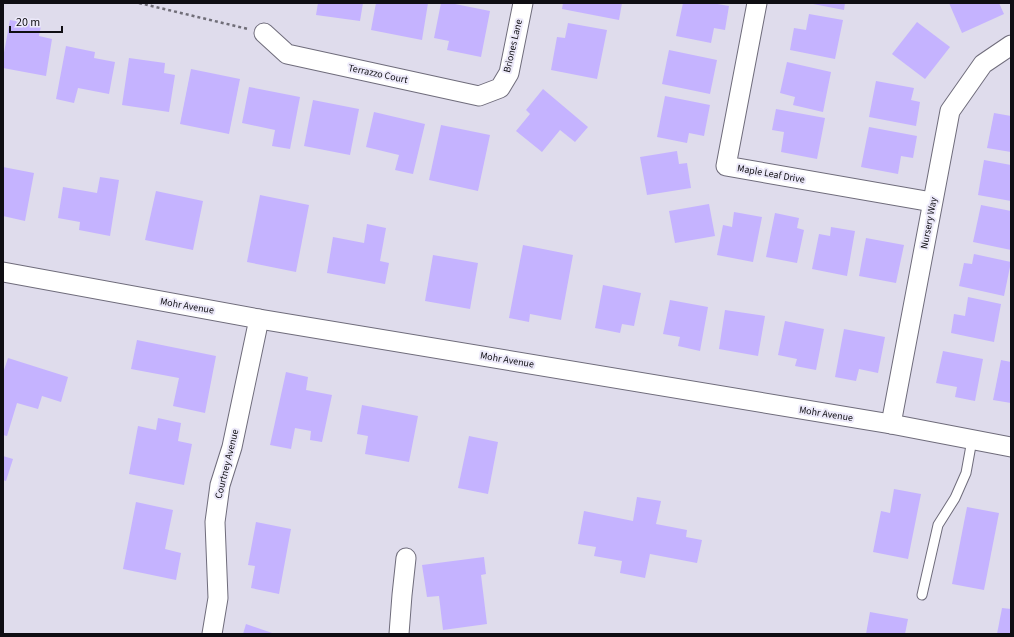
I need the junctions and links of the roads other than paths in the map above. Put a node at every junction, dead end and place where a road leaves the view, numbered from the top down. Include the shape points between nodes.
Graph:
1 (523, 3) edge
2 (757, 3) edge
3 (264, 33) road end
4 (1011, 45) edge
5 (500, 88) joint
6 (932, 202) junction
7 (3, 272) edge
8 (259, 319) junction
9 (891, 424) junction
10 (972, 440) junction
11 (1011, 447) edge
12 (406, 558) dead end
13 (922, 595) dead end
14 (212, 634) edge
15 (399, 634) edge

1 - 5 street, Briones Lane via 509,73
2 - 6 street, Maple Leaf Drive via 726,166
3 - 5 street, Terrazzo Court via 287,54 479,96
4 - 6 street, Nursery Way via 983,64 950,111
6 - 9 street, Nursery Way
7 - 8 street, Mohr Avenue
8 - 9 street, Mohr Avenue
8 - 14 street, Courtney Avenue via 232,447 220,485 215,522 218,598
9 - 10 street, Mohr Avenue
10 - 11 street, Mohr Avenue
10 - 13 lane via 966,473 955,498 938,525
12 - 15 street

